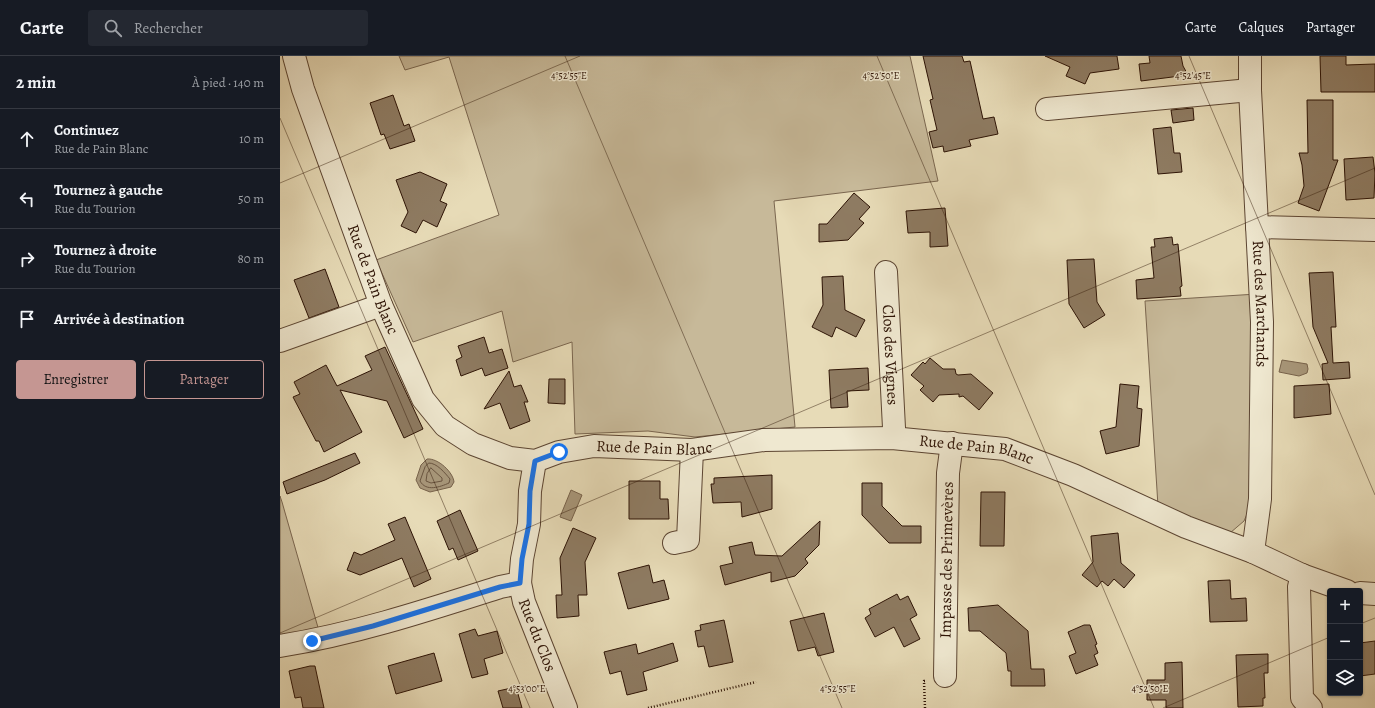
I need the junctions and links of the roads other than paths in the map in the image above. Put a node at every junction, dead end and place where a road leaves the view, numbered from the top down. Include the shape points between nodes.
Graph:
1 (294, 56) edge
2 (1250, 56) edge
3 (1250, 90) junction
4 (1047, 109) dead end
5 (1257, 228) junction
6 (1375, 230) edge
7 (886, 272) dead end
8 (381, 305) junction
9 (280, 341) edge
10 (892, 438) junction
11 (952, 443) junction
12 (692, 450) junction
13 (535, 461) junction
14 (674, 543) dead end
15 (1253, 552) junction
16 (1302, 575) junction
17 (520, 583) junction
18 (1339, 588) edge
19 (1363, 593) edge
20 (1375, 594) edge
21 (280, 646) edge
22 (945, 676) dead end
23 (566, 708) edge
24 (1311, 708) edge

1 - 8 street, Rue de Pain Blanc via 303,90
2 - 3 street, Rue des Marchands
3 - 4 street
3 - 5 street, Rue des Marchands
5 - 6 street
5 - 15 street, Rue des Marchands via 1262,322 1260,499
7 - 10 street, Clos des Vignes via 894,428
8 - 9 street
8 - 13 street, Rue de Pain Blanc via 423,399 445,426 473,444 510,458
10 - 11 street, Rue de Pain Blanc
10 - 12 street, Rue de Pain Blanc via 764,440
11 - 15 street, Rue de Pain Blanc via 1005,450 1073,475 1186,527
11 - 22 street, Impasse des Primevères via 948,473
12 - 13 street, Rue de Pain Blanc via 594,446 559,452
12 - 14 street via 688,540
13 - 17 street, Rue du Clos
15 - 16 street, Rue de Pain Blanc
16 - 18 street, Rue de Pain Blanc
16 - 24 street via 1299,587 1302,698
17 - 21 street via 373,626
17 - 23 street, Rue du Clos via 524,602
19 - 20 street

